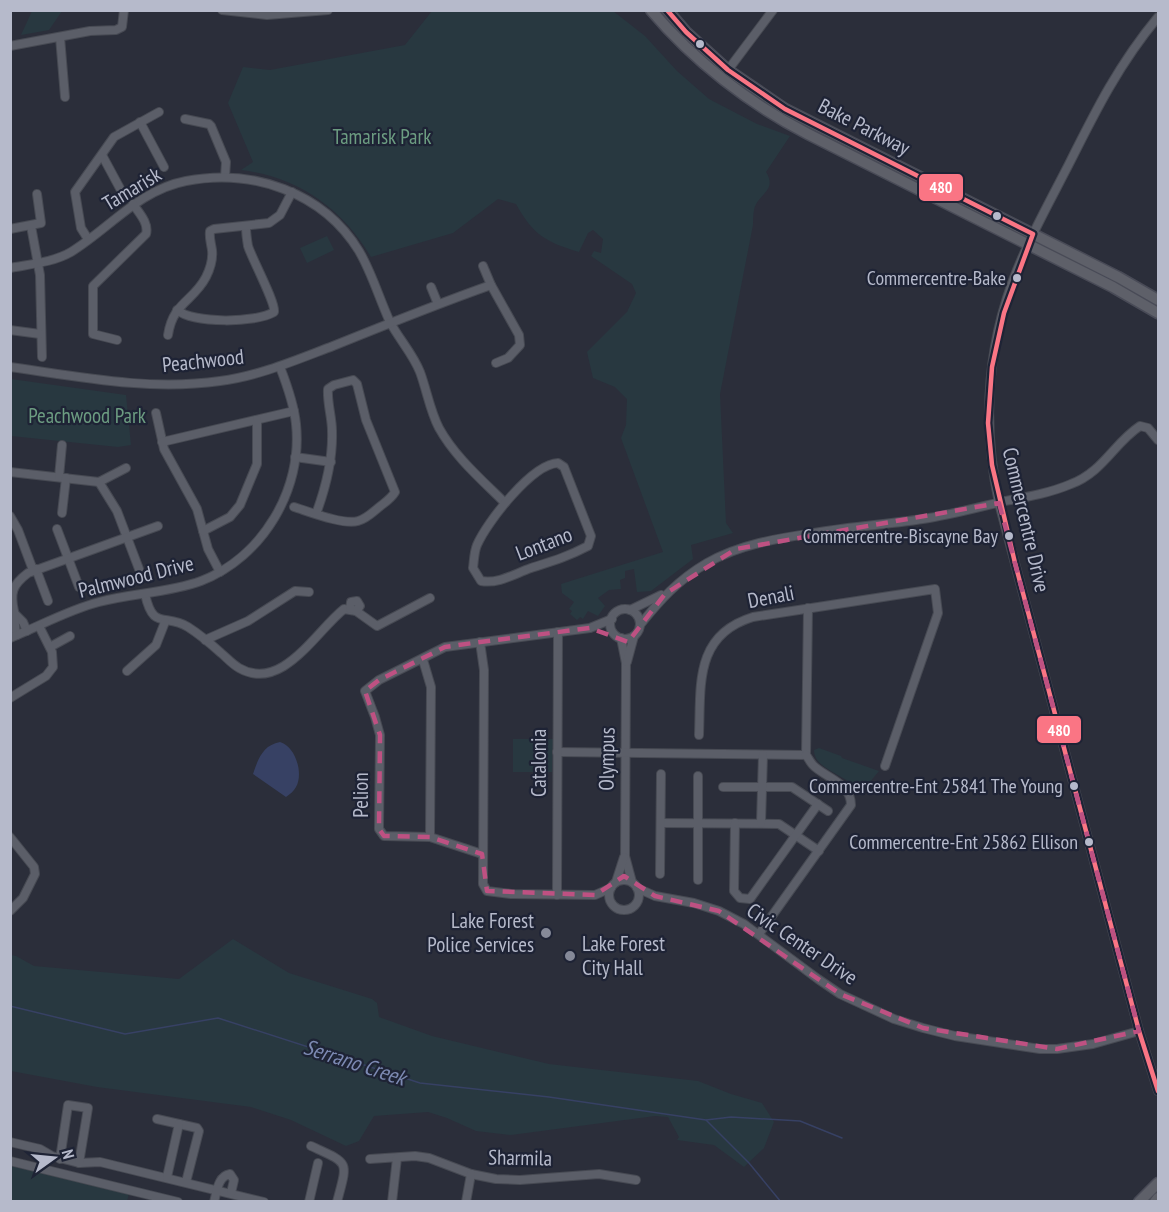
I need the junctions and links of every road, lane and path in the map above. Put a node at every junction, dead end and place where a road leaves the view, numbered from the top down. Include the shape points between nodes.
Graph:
1 (124, 10) edge
2 (222, 10) edge
3 (328, 10) edge
4 (667, 10) edge
5 (773, 10) edge
6 (653, 13) edge
7 (1158, 17) edge
8 (60, 37) junction
9 (10, 46) edge
10 (728, 70) junction
11 (65, 97) dead end
12 (159, 112) dead end
13 (185, 119) dead end
14 (140, 122) junction
15 (102, 155) junction
16 (164, 168) dead end
17 (225, 177) junction
18 (292, 192) junction
19 (37, 194) dead end
20 (123, 194) dead end
21 (133, 204) junction
22 (31, 226) junction
23 (246, 227) junction
24 (10, 229) edge
25 (88, 239) junction
26 (1031, 240) junction
27 (38, 263) junction
28 (483, 266) dead end
29 (10, 268) edge
30 (490, 285) junction
31 (431, 287) dead end
32 (1158, 300) edge
33 (438, 304) junction
34 (177, 310) junction
35 (1158, 313) edge
36 (391, 323) junction
37 (10, 330) edge
38 (40, 334) junction
39 (168, 335) dead end
40 (117, 340) dead end
41 (42, 357) dead end
42 (496, 363) dead end
43 (10, 367) edge
44 (280, 367) junction
45 (294, 411) junction
46 (156, 413) dead end
47 (257, 420) junction
48 (1158, 440) edge
49 (162, 442) junction
50 (62, 445) dead end
51 (295, 457) junction
52 (331, 462) junction
53 (126, 468) dead end
54 (10, 472) edge
55 (62, 478) junction
56 (99, 482) junction
57 (999, 502) junction
58 (505, 503) junction
59 (294, 507) dead end
60 (62, 513) dead end
61 (316, 514) junction
62 (10, 516) edge
63 (158, 526) dead end
64 (57, 529) dead end
65 (203, 531) junction
66 (126, 537) junction
67 (68, 558) junction
68 (34, 569) junction
69 (139, 569) dead end
70 (220, 572) junction
71 (79, 587) dead end
72 (309, 592) dead end
73 (145, 594) junction
74 (665, 594) junction
75 (430, 598) dead end
76 (48, 601) dead end
77 (808, 608) junction
78 (630, 610) junction
79 (15, 614) junction
80 (612, 619) junction
81 (165, 622) junction
82 (640, 625) junction
83 (39, 626) junction
84 (590, 628) junction
85 (27, 631) junction
86 (558, 632) junction
87 (70, 636) dead end
88 (618, 636) junction
89 (634, 636) junction
90 (14, 637) edge
91 (205, 640) junction
92 (480, 642) junction
93 (50, 647) junction
94 (423, 660) junction
95 (626, 663) junction
96 (127, 671) dead end
97 (10, 698) edge
98 (699, 735) dead end
99 (557, 752) junction
100 (626, 753) junction
101 (763, 755) junction
102 (806, 755) junction
103 (885, 766) dead end
104 (661, 774) dead end
105 (698, 776) dead end
106 (723, 787) dead end
107 (762, 787) junction
108 (818, 804) junction
109 (828, 811) dead end
110 (735, 822) junction
111 (661, 823) junction
112 (698, 823) junction
113 (761, 823) junction
114 (795, 835) junction
115 (10, 837) edge
116 (430, 837) junction
117 (819, 851) junction
118 (482, 854) junction
119 (624, 856) junction
120 (660, 874) dead end
121 (698, 880) dead end
122 (614, 885) junction
123 (634, 885) junction
124 (557, 895) junction
125 (595, 895) junction
126 (655, 896) junction
127 (611, 902) junction
128 (637, 902) junction
129 (10, 911) edge
130 (759, 934) junction
131 (1139, 1031) junction
132 (1158, 1092) edge
133 (157, 1119) dead end
134 (179, 1125) junction
135 (10, 1142) edge
136 (311, 1146) dead end
137 (397, 1158) junction
138 (60, 1159) junction
139 (370, 1159) dead end
140 (10, 1161) edge
141 (79, 1163) junction
142 (318, 1163) dead end
143 (471, 1174) junction
144 (167, 1177) junction
145 (636, 1180) dead end
146 (186, 1182) junction
147 (1158, 1183) edge
148 (218, 1190) junction
149 (231, 1193) junction
150 (1158, 1198) edge
151 (178, 1202) edge
152 (214, 1202) edge
153 (264, 1202) edge
154 (309, 1202) edge
155 (337, 1202) edge
156 (392, 1202) edge
157 (466, 1202) edge
158 (1139, 1202) edge
159 (1155, 1202) edge

1 - 8 street via 120,29
2 - 3 street via 255,15
4 - 10 main road, Bake Parkway
5 - 10 street
6 - 10 main road via 669,22 713,64
6 - 26 main road, Bake Parkway via 691,52 766,110
7 - 26 street, Commercentre Drive via 1105,93
8 - 9 street
8 - 11 street
10 - 26 main road, Bake Parkway via 785,109
12 - 14 street
13 - 17 street via 211,126 226,162
14 - 15 street via 114,137
14 - 16 street
15 - 20 street
15 - 25 street via 75,192 81,228
17 - 18 street, Tamarisk via 261,181
17 - 21 street, Tamarisk via 183,181
18 - 23 street via 274,220
18 - 36 street, Tamarisk via 321,209 351,239 368,267
19 - 22 street via 41,223
21 - 25 street, Tamarisk
21 - 40 street via 145,223 146,234 93,286 93,334
22 - 24 street
22 - 27 street
23 - 34 street via 210,231 208,272
23 - 34 street via 249,249 274,310 266,315 224,320 192,318
25 - 27 street, Tamarisk via 71,252
26 - 32 main road, Bake Parkway via 1125,280
26 - 35 main road, Bake Parkway
26 - 57 street, Commercentre Drive via 1004,307 990,378 990,450
27 - 29 street, Tamarisk
27 - 38 street
28 - 30 street
30 - 33 street, Peachwood
30 - 42 street via 519,335 520,345 508,358
31 - 33 street
33 - 36 street, Peachwood
34 - 39 street via 170,320
36 - 44 street, Peachwood
36 - 58 street, Tamarisk via 419,370 439,428 453,449
37 - 38 street
38 - 41 street
43 - 44 street, Peachwood via 131,384 177,385 221,381
44 - 45 street, Palmwood Drive
45 - 47 street
45 - 51 street, Palmwood Drive
46 - 49 street
47 - 49 street
47 - 65 street via 257,464 240,505 230,517
48 - 57 street via 1148,428 1140,426 1085,477 1065,487
49 - 65 street via 197,508
50 - 55 street
51 - 52 street
51 - 70 street, Palmwood Drive via 289,485 274,519 248,550
52 - 61 street
52 - 61 street via 328,389 350,380 356,382 366,420 395,492 359,521
53 - 56 street
54 - 55 street
55 - 56 street
55 - 60 street
56 - 66 street via 117,511
57 - 74 street via 928,518 768,540 707,563
57 - 131 street, Commercentre Drive
58 - 58 street, Lontano via 477,545 473,568 481,581 493,583 588,546 591,536 564,467 558,463 534,474
59 - 61 street
62 - 68 street
63 - 66 street
64 - 67 street
65 - 70 street
66 - 67 street
66 - 69 street
67 - 68 street
67 - 71 street
68 - 76 street
68 - 79 street via 12,591
70 - 73 street, Palmwood Drive via 186,586
72 - 91 street via 295,591 248,621
73 - 81 street via 152,613
73 - 83 street, Palmwood Drive via 100,602
74 - 78 street
74 - 82 street
75 - 91 street via 377,626 353,610 341,611 290,662 274,671 243,670
77 - 98 street, Denali via 744,620 717,639 701,676
77 - 102 street
77 - 103 street, Denali via 935,589 938,613
78 - 80 street via 621,610
78 - 82 street via 638,616
79 - 85 street
79 - 90 street
80 - 84 street
80 - 88 street
81 - 91 street via 187,627
81 - 96 street via 156,645
82 - 89 street
83 - 85 street, Palmwood Drive
83 - 93 street
84 - 86 street
84 - 88 street
85 - 90 street, Palmwood Drive
86 - 92 street
86 - 99 street, Catalonia
87 - 93 street
88 - 89 street
88 - 95 street, Olympus
89 - 95 street, Olympus
92 - 94 street via 445,647
92 - 118 street via 484,670
93 - 97 street via 54,662 50,672
94 - 116 street via 431,687
94 - 116 street, Pelion via 365,690 380,735 379,829 384,836
95 - 100 street, Olympus
99 - 100 street
99 - 124 street, Catalonia
100 - 101 street
100 - 119 street, Olympus
101 - 102 street
101 - 107 street
102 - 117 street via 813,766 851,797 851,805
104 - 111 street
105 - 112 street
106 - 107 street
107 - 108 street via 792,787
107 - 113 street
108 - 109 street
108 - 114 street
110 - 112 street
110 - 113 street
110 - 114 street via 734,891 743,899 753,896
111 - 112 street
111 - 120 street
112 - 121 street
113 - 114 street via 779,824
114 - 117 street
115 - 129 street via 35,871 28,888
116 - 118 street, Pelion
117 - 130 street
118 - 124 street, Civic Center Drive via 483,884 487,891
119 - 122 street, Olympus
119 - 123 street, Olympus
122 - 123 street, Civic Center Drive via 624,880
122 - 125 street, Civic Center Drive
122 - 127 street via 609,892
123 - 126 street, Civic Center Drive
123 - 128 street via 639,892
124 - 125 street, Civic Center Drive
125 - 127 street, Civic Center Drive
126 - 128 street, Civic Center Drive
126 - 130 street, Civic Center Drive via 719,911
127 - 128 street, Civic Center Drive via 619,909 629,909
130 - 131 street, Civic Center Drive via 840,994 923,1028 1057,1049
131 - 132 street, Commercentre Drive
133 - 134 street
134 - 144 street
134 - 146 street via 199,1131
135 - 138 street via 40,1149
136 - 155 street via 344,1164
137 - 139 street, Sharmila
137 - 143 street, Sharmila via 429,1158
137 - 156 street
138 - 141 street
138 - 141 street via 68,1105 88,1108
140 - 151 street
141 - 144 street via 100,1162
142 - 154 street
143 - 145 street, Sharmila via 520,1180 599,1174
143 - 157 street
144 - 146 street
146 - 148 street
147 - 158 main road
148 - 149 street
148 - 149 street via 222,1177 230,1174 234,1180
148 - 152 street
149 - 153 street
150 - 159 main road

